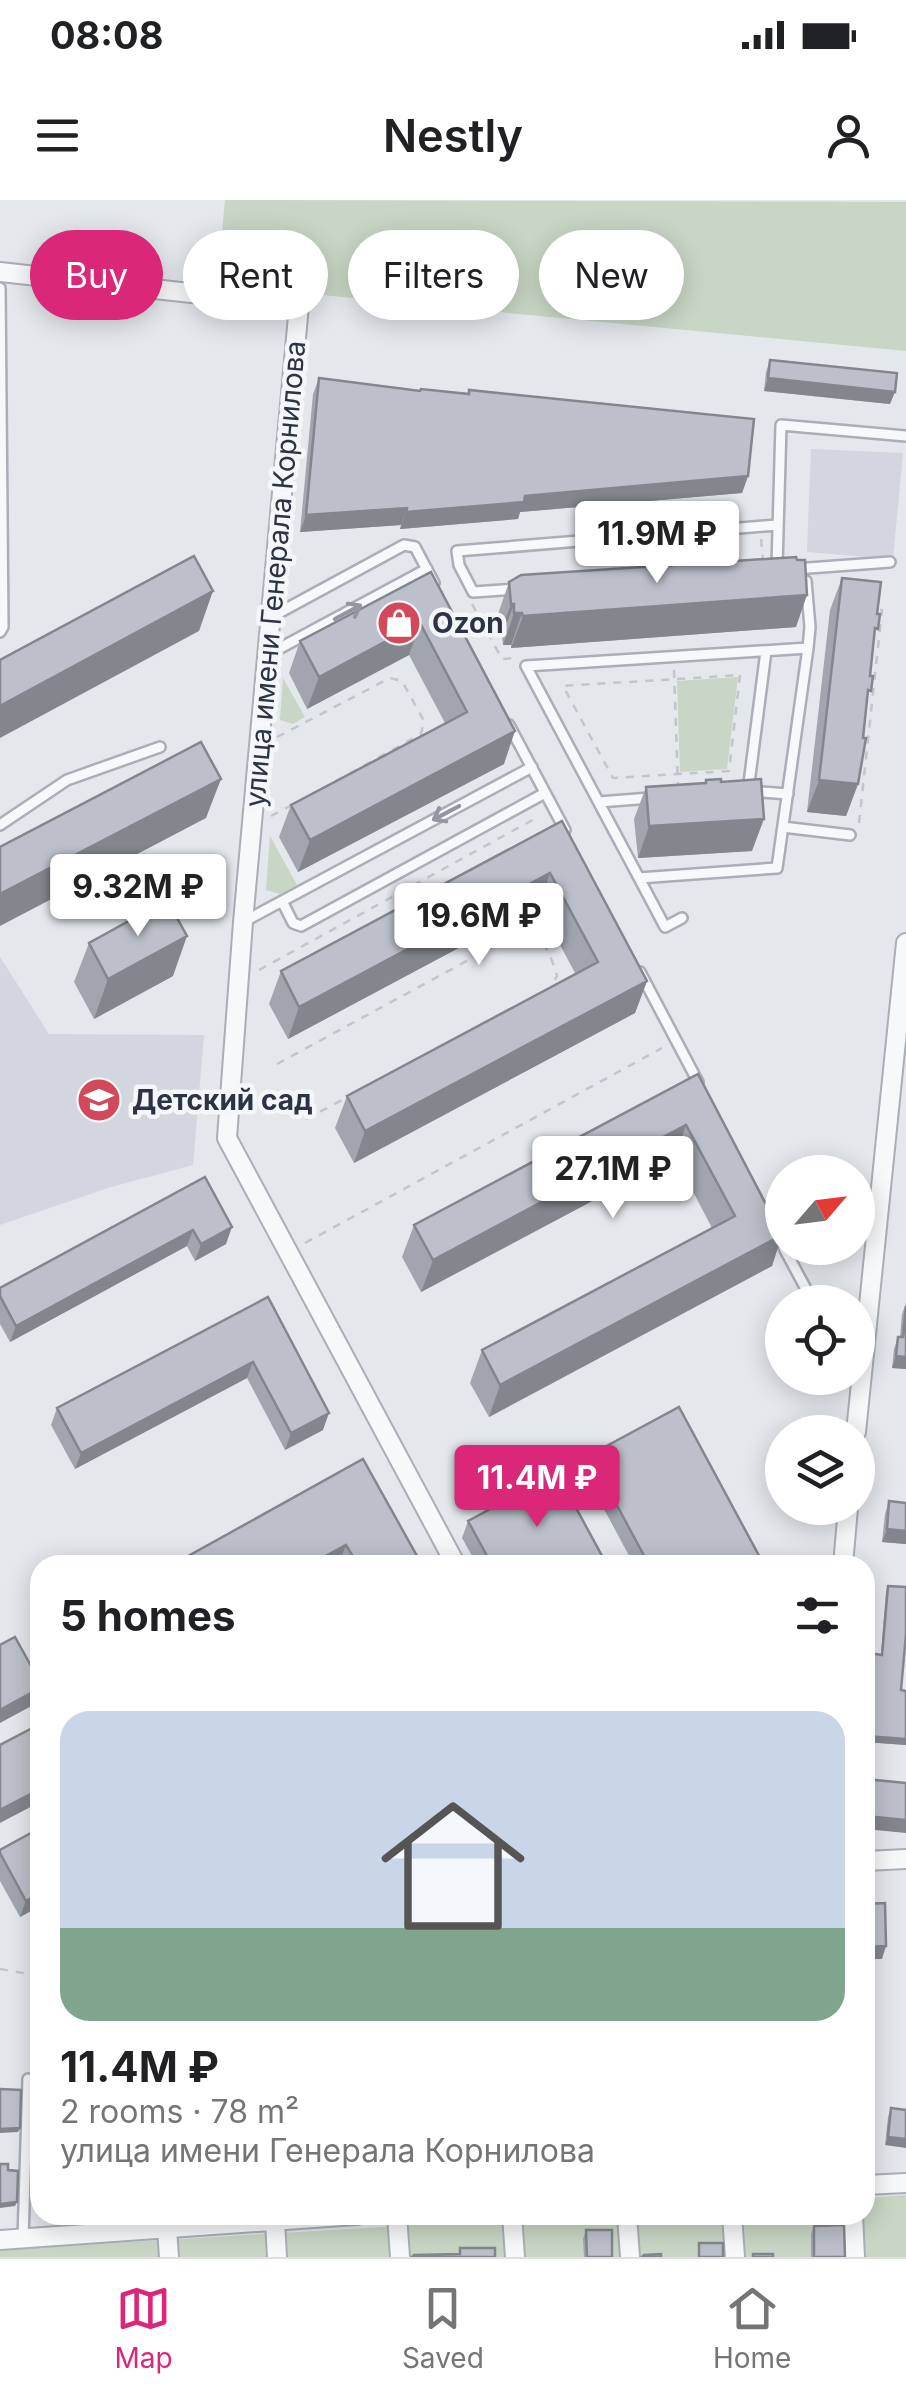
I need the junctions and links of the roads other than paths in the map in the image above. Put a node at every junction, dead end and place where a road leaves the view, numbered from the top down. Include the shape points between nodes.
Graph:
1 (0, 272) edge
2 (0, 288) edge
3 (906, 436) edge
4 (776, 524) junction
5 (890, 562) dead end
6 (805, 568) junction
7 (427, 569) junction
8 (777, 570) junction
9 (764, 572) edge
10 (436, 586) edge
11 (531, 588) edge
12 (273, 616) junction
13 (0, 632) edge
14 (808, 648) junction
15 (766, 651) junction
16 (269, 654) junction
17 (506, 718) edge
18 (160, 748) dead end
19 (532, 767) junction
20 (748, 790) junction
21 (730, 792) edge
22 (545, 793) junction
23 (788, 794) junction
24 (679, 796) edge
25 (599, 802) junction
26 (0, 825) edge
27 (783, 826) junction
28 (854, 832) road end
29 (574, 846) edge
30 (640, 878) junction
31 (282, 901) junction
32 (682, 918) dead end
33 (243, 922) junction
34 (906, 943) edge
35 (639, 969) edge
36 (903, 998) edge
37 (703, 1091) edge
38 (858, 1415) edge
39 (846, 1525) edge
40 (451, 1555) edge
41 (843, 1555) edge
42 (906, 1859) edge
43 (875, 1861) edge
44 (28, 2079) dead end
45 (906, 2183) edge
46 (875, 2185) edge
47 (221, 2225) edge
48 (275, 2225) edge
49 (398, 2225) edge
50 (513, 2225) edge
51 (628, 2225) edge
52 (733, 2225) edge
53 (854, 2225) edge
54 (167, 2229) junction
55 (49, 2238) junction
56 (23, 2239) junction
57 (0, 2240) edge
58 (50, 2257) edge
59 (169, 2257) edge
60 (277, 2257) edge
61 (400, 2257) edge
62 (515, 2257) edge
63 (630, 2257) edge
64 (735, 2257) edge
65 (856, 2257) edge

1 - 12 street, улица имени Генерала Корнилова via 299,305
2 - 13 lane
3 - 4 lane via 781,425
4 - 8 lane
4 - 11 lane via 457,550 473,592
5 - 6 lane
6 - 8 lane
6 - 14 lane
7 - 10 lane
7 - 12 lane via 416,547 404,544
16 -> 7 lane
8 - 9 lane
12 - 16 street, улица имени Генерала Корнилова
14 - 15 lane
14 - 23 lane
15 - 20 lane
15 - 25 lane via 526,666
16 - 33 street, улица имени Генерала Корнилова
17 - 19 lane
18 - 26 lane via 67,780
19 - 22 lane
19 -> 31 lane
20 - 21 lane
20 - 23 lane
22 - 29 lane
22 - 31 lane via 301,926
23 - 27 lane
24 - 25 lane
25 - 30 lane
27 - 28 lane
27 - 30 lane via 778,868
30 - 32 lane via 665,927
31 - 33 lane
33 - 40 street, улица имени Генерала Корнилова via 227,1138
34 - 36 street
35 - 37 lane
36 - 38 street
39 - 41 street
42 - 43 street
44 - 56 lane
45 - 46 street
47 - 54 street
48 - 60 street
49 - 61 street
50 - 62 street
51 - 63 street
52 - 64 street
53 - 65 street
54 - 55 street
54 - 59 street
55 - 56 street
55 - 58 street
56 - 57 street

